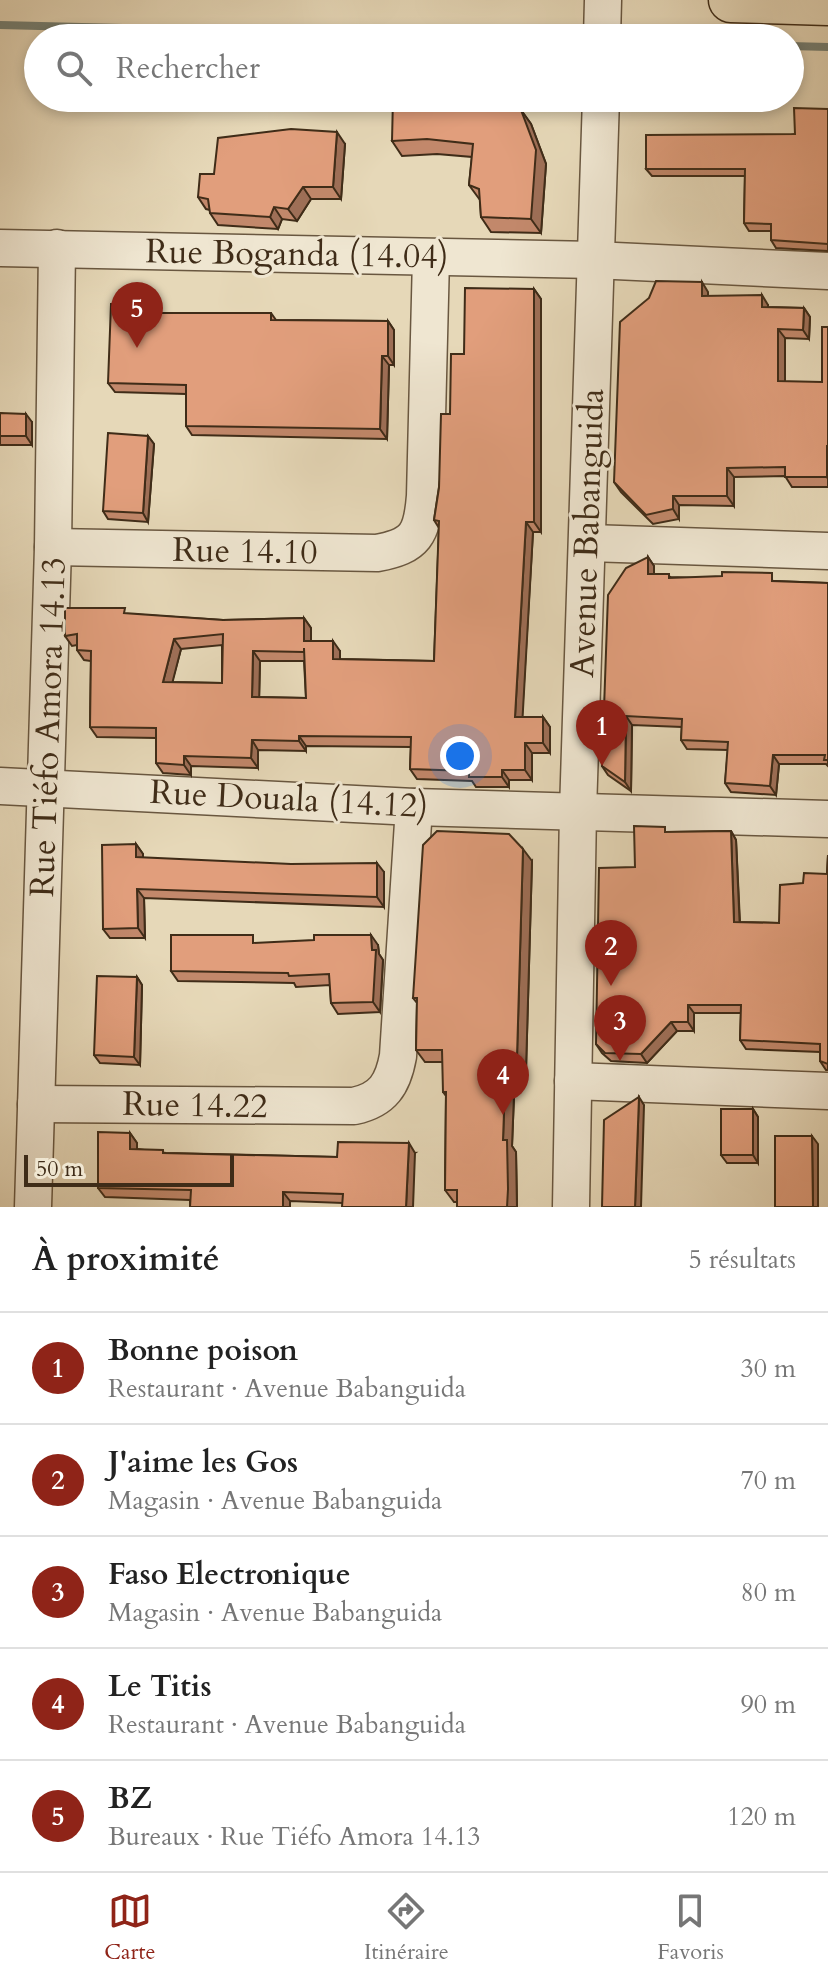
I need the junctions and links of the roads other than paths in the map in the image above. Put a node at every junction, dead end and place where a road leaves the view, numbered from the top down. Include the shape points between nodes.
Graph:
1 (603, 0) edge
2 (731, 0) edge
3 (828, 3) edge
4 (602, 24) edge
5 (600, 112) edge
6 (0, 248) edge
7 (57, 248) junction
8 (431, 258) junction
9 (594, 260) junction
10 (828, 271) edge
11 (589, 543) junction
12 (53, 547) junction
13 (828, 551) edge
14 (0, 786) edge
15 (46, 786) junction
16 (414, 807) junction
17 (578, 811) junction
18 (828, 819) edge
19 (573, 1081) junction
20 (828, 1091) edge
21 (36, 1104) junction
22 (33, 1207) edge
23 (571, 1207) edge

1 - 4 street
2 - 3 main road
5 - 9 street, Avenue Babanguida
6 - 7 street, Rue Boganda (14.04)
7 - 8 street, Rue Boganda (14.04)
7 - 12 street, Rue Tiéfo Amora 14.13
8 - 9 street, Rue Boganda (14.04)
8 - 12 street, Rue 14.10 via 423,522 416,537 399,549 377,553
9 - 10 street, Rue Boganda (14.04)
9 - 11 street, Avenue Babanguida
11 - 13 street
11 - 17 street, Avenue Babanguida
12 - 15 street, Rue Tiéfo Amora 14.13
14 - 15 street, Rue Douala (14.12)
15 - 16 street, Rue Douala (14.12)
15 - 21 street, Rue Tiéfo Amora 14.13
16 - 17 street, Rue Douala (14.12)
16 - 21 street, Rue 14.22 via 394,1074 379,1097 354,1106
17 - 18 street, Rue Douala (14.12)
17 - 19 street, Avenue Babanguida
19 - 20 street
19 - 23 street, Avenue Babanguida
21 - 22 street, Rue Tiéfo Amora 14.13

